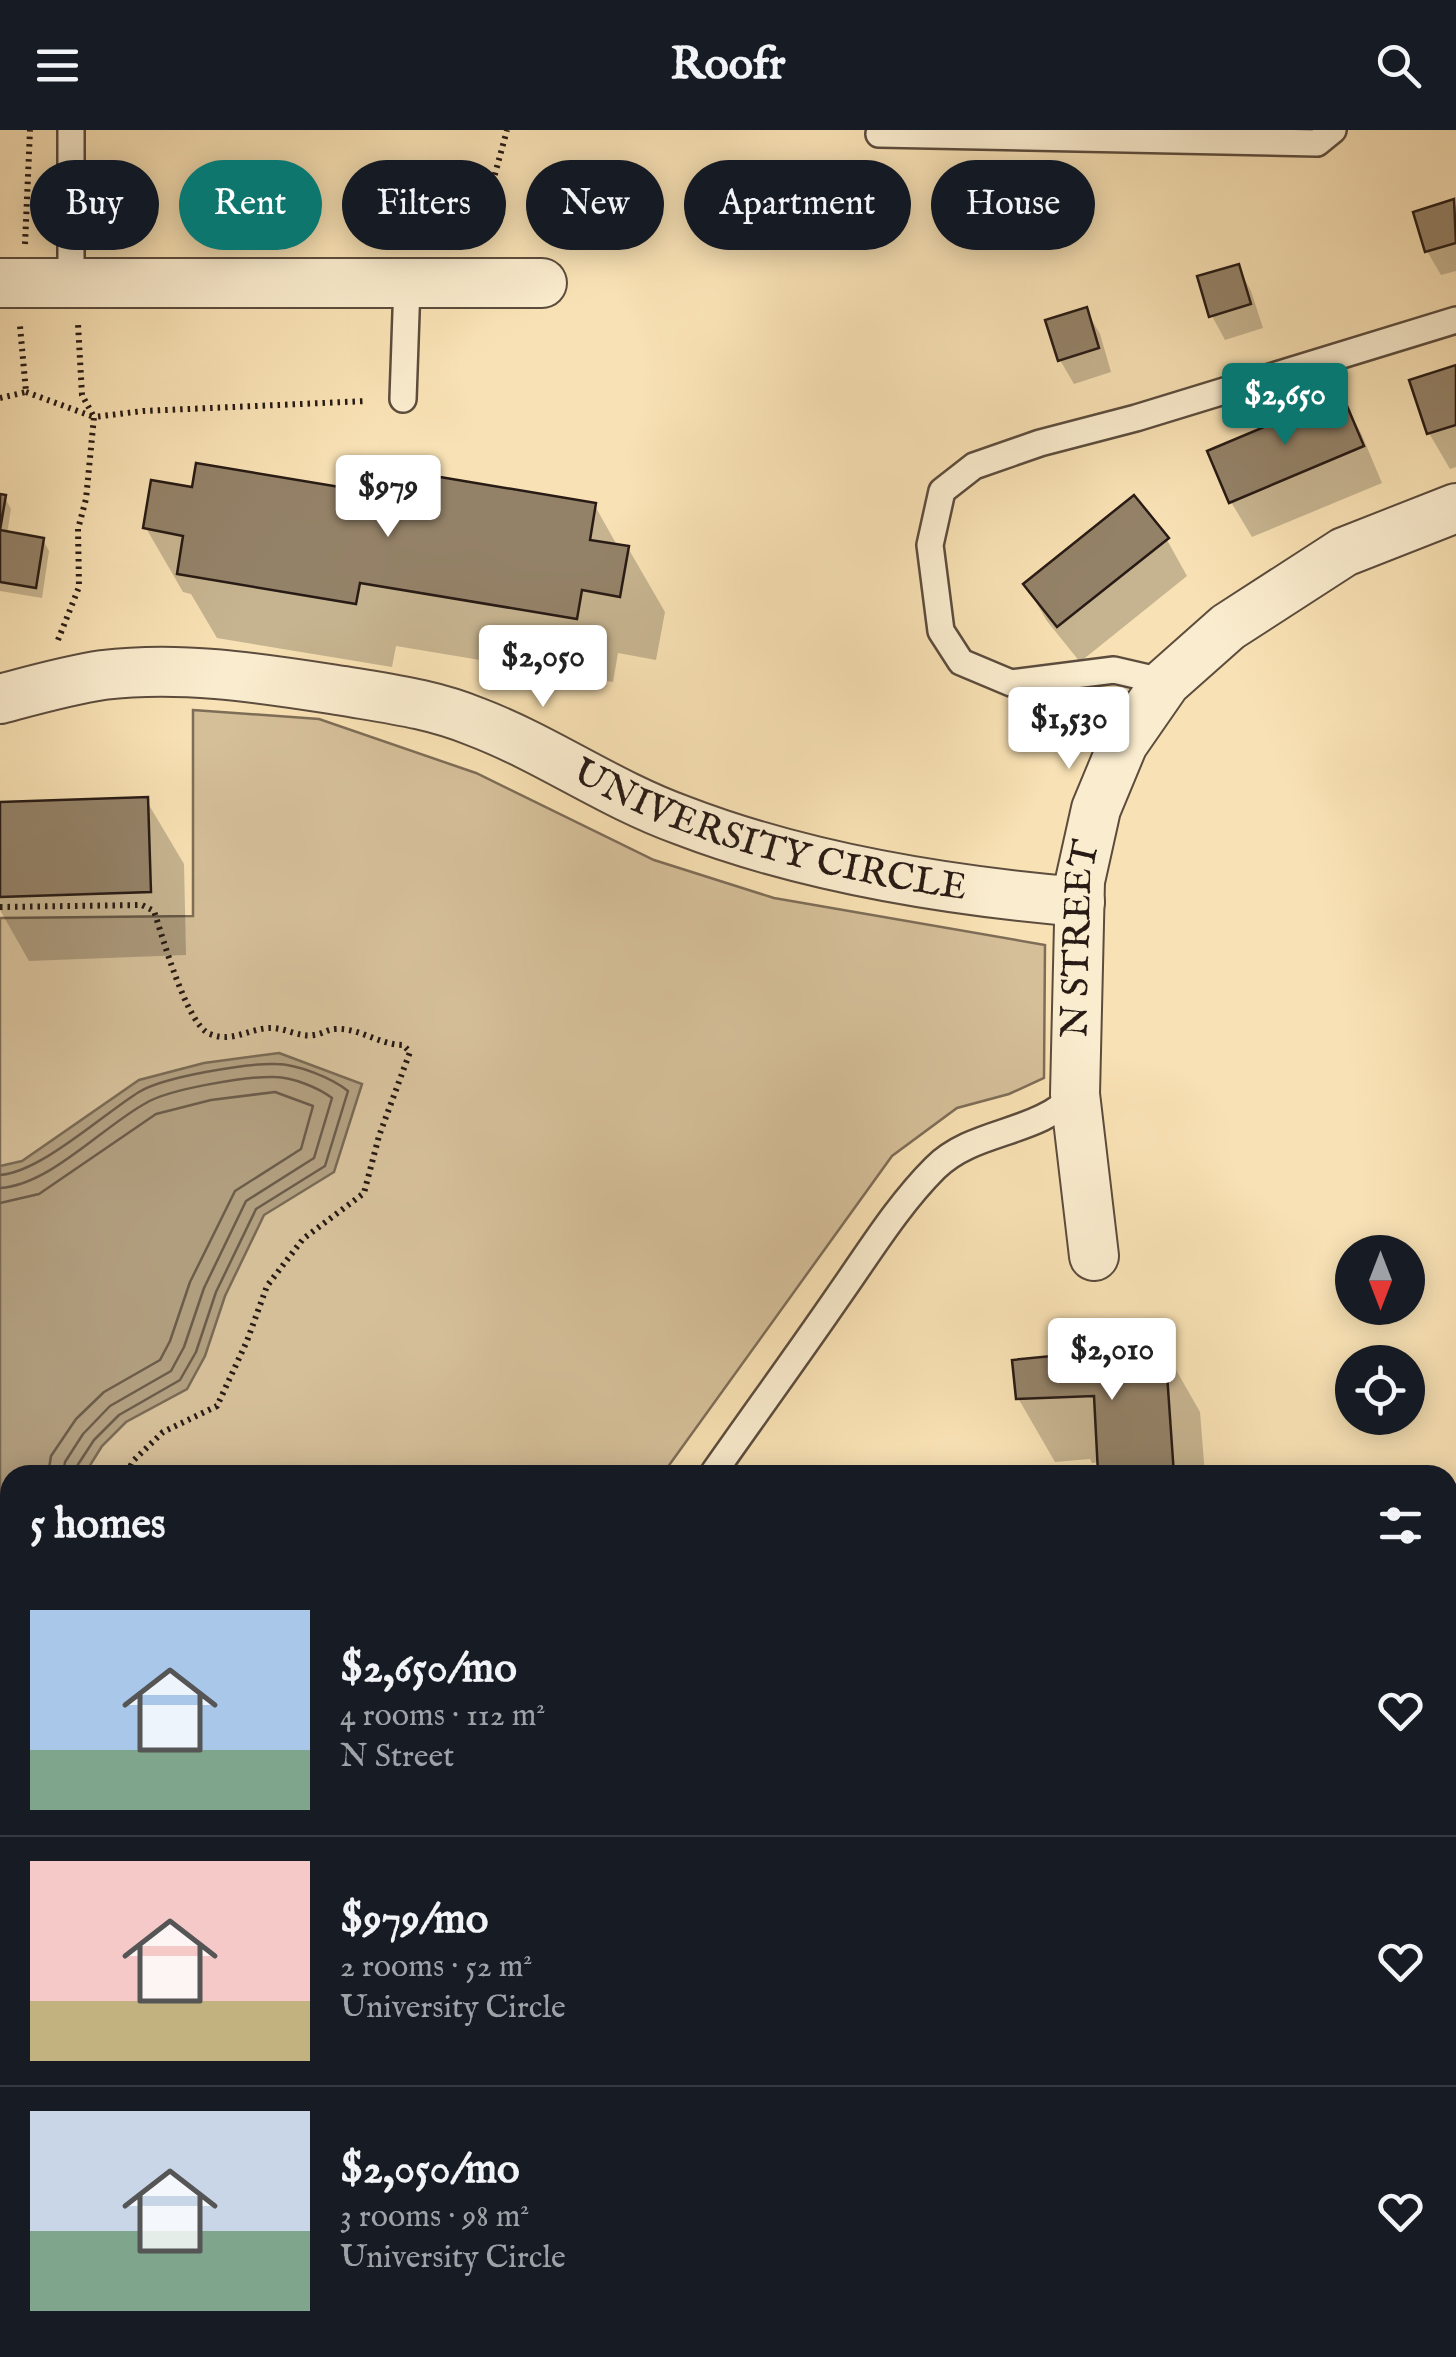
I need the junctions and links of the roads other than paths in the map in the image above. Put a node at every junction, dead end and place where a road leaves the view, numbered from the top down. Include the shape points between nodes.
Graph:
1 (72, 130) edge
2 (1333, 130) edge
3 (994, 133) edge
4 (880, 134) dead end
5 (0, 283) edge
6 (542, 283) dead end
7 (407, 284) junction
8 (74, 298) junction
9 (1456, 320) edge
10 (403, 399) dead end
11 (1456, 508) edge
12 (1166, 682) junction
13 (0, 698) edge
14 (1080, 902) junction
15 (1075, 1094) junction
16 (1094, 1256) dead end
17 (719, 1465) edge

1 - 8 lane
2 - 3 lane via 1317,142
3 - 4 lane
5 - 8 street
6 - 7 street
7 - 8 street
7 - 10 lane
9 - 12 lane via 1040,443 974,466 942,491 930,545 942,630 962,662 1011,683 1114,670
11 - 12 street, N STREET via 1344,552 1228,627
12 - 14 street, N STREET via 1123,744 1096,809
13 - 14 street, UNIVERSITY CIRCLE via 101,676 196,673 410,700 478,722 632,801 715,831 903,879
14 - 15 street, N STREET
15 - 16 street, N STREET
15 - 17 lane via 1054,1111 972,1142 937,1166 884,1229

